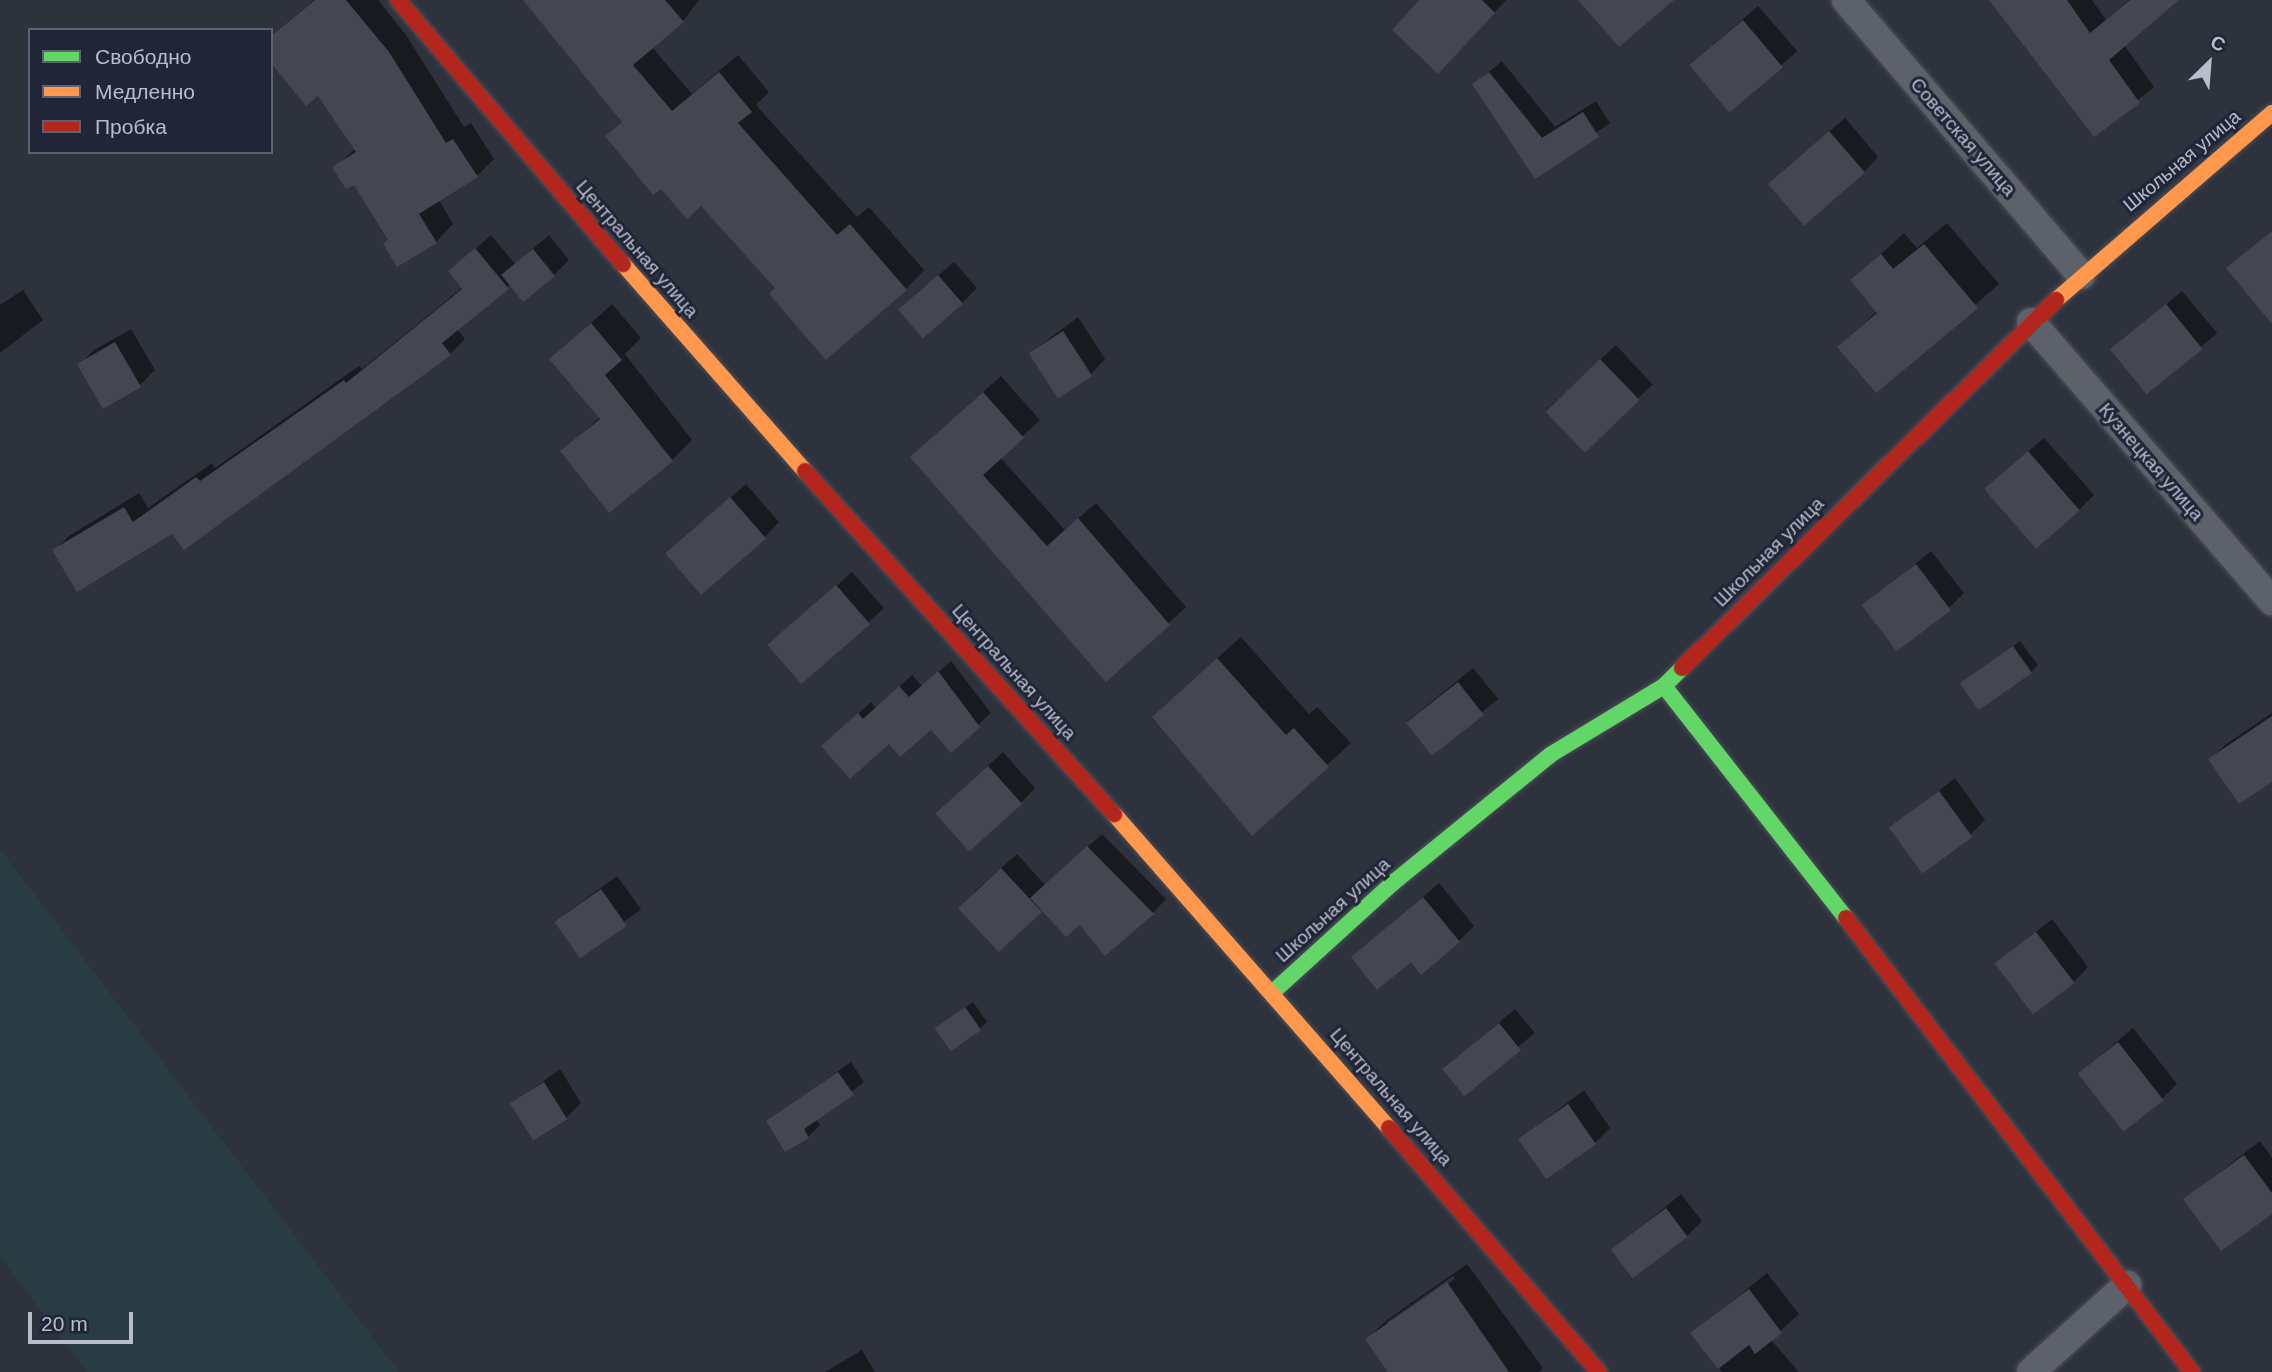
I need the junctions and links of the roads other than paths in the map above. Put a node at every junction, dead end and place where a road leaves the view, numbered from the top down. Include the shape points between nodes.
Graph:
1 (398, 0) edge
2 (1846, 0) edge
3 (2272, 113) edge
4 (2081, 275) junction
5 (2031, 322) junction
6 (2272, 601) edge
7 (1664, 686) junction
8 (1273, 992) junction
9 (2127, 1285) junction
10 (1599, 1372) edge
11 (2031, 1372) edge
12 (2192, 1372) edge

1 - 8 street, Центральная улица via 688,340
2 - 4 street, Советская улица
3 - 4 street, Школьная улица
4 - 5 street, Школьная улица
5 - 6 street, Кузнецкая улица
5 - 7 street, Школьная улица
7 - 8 street, Школьная улица via 1550,755 1394,882
7 - 9 street via 1988,1099
8 - 10 street, Центральная улица
9 - 11 street
9 - 12 street

